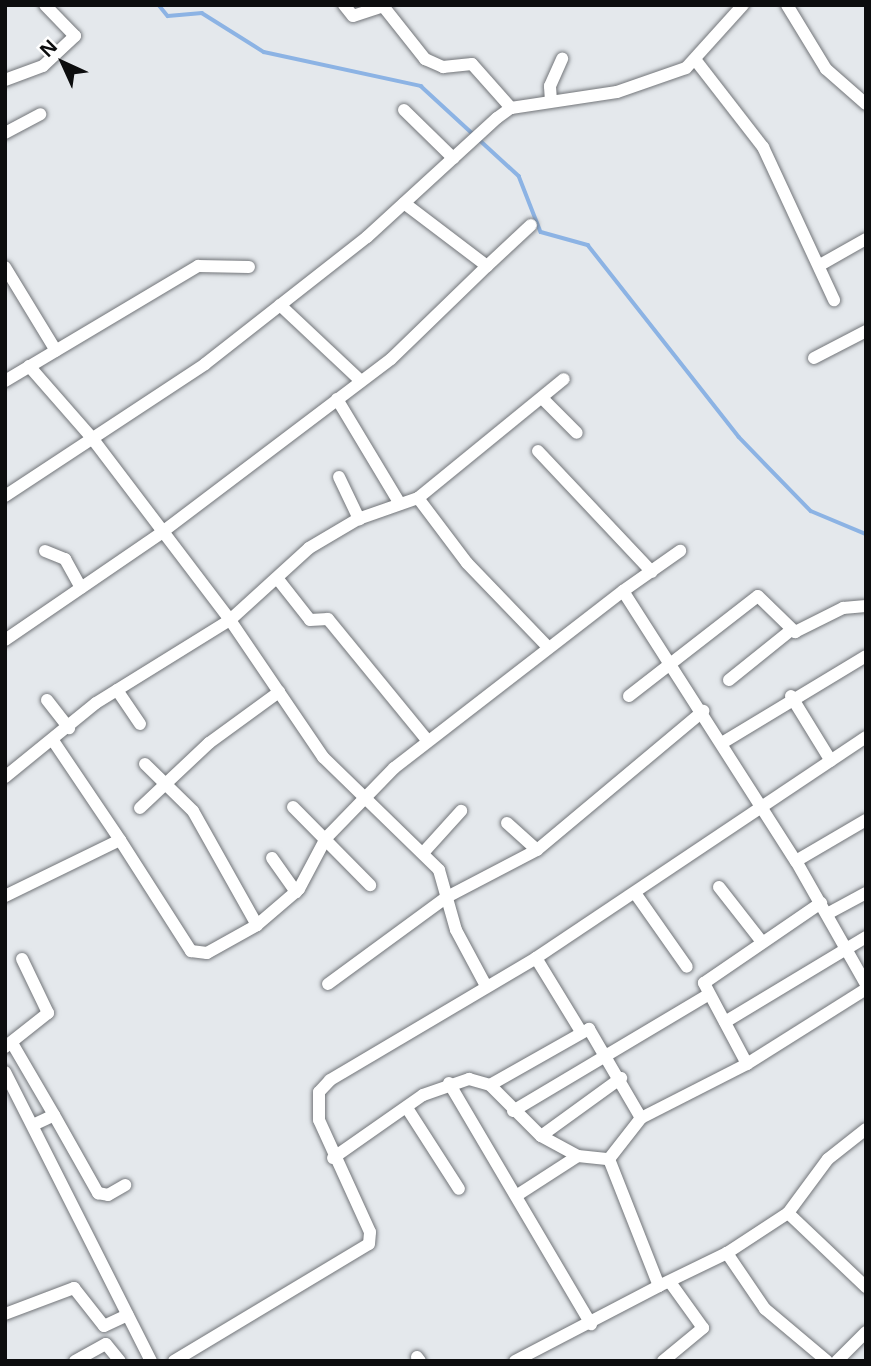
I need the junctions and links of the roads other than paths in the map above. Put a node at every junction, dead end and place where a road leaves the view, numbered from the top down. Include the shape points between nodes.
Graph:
1 (45, 5) edge
2 (344, 5) edge
3 (743, 5) edge
4 (787, 5) edge
5 (562, 60) dead end
6 (697, 62) junction
7 (5, 80) edge
8 (551, 101) junction
9 (866, 104) edge
10 (511, 108) junction
11 (404, 110) dead end
12 (40, 114) dead end
13 (5, 133) edge
14 (457, 154) junction
15 (404, 203) junction
16 (531, 225) dead end
17 (866, 239) edge
18 (820, 265) junction
19 (487, 266) junction
20 (5, 267) edge
21 (249, 267) dead end
22 (834, 300) dead end
23 (280, 305) junction
24 (866, 331) edge
25 (56, 351) junction
26 (814, 358) dead end
27 (29, 366) junction
28 (564, 379) dead end
29 (5, 381) edge
30 (361, 381) junction
31 (542, 398) junction
32 (337, 399) junction
33 (577, 433) dead end
34 (92, 438) junction
35 (538, 451) dead end
36 (339, 477) dead end
37 (5, 496) edge
38 (418, 498) junction
39 (400, 504) junction
40 (359, 519) junction
41 (161, 533) junction
42 (45, 551) dead end
43 (680, 551) dead end
44 (652, 572) junction
45 (277, 578) junction
46 (81, 588) junction
47 (623, 591) junction
48 (866, 606) edge
49 (230, 620) junction
50 (790, 631) junction
51 (5, 640) edge
52 (546, 645) junction
53 (866, 656) edge
54 (669, 661) junction
55 (729, 680) dead end
56 (117, 690) junction
57 (278, 692) junction
58 (629, 696) dead end
59 (791, 696) junction
60 (47, 700) dead end
61 (703, 711) junction
62 (140, 724) dead end
63 (69, 728) junction
64 (866, 737) edge
65 (427, 740) junction
66 (54, 742) junction
67 (722, 743) junction
68 (831, 761) junction
69 (145, 764) dead end
70 (5, 777) edge
71 (166, 783) junction
72 (362, 800) junction
73 (293, 807) dead end
74 (761, 807) junction
75 (140, 808) dead end
76 (461, 811) dead end
77 (866, 820) edge
78 (507, 823) dead end
79 (326, 838) junction
80 (120, 840) junction
81 (537, 850) junction
82 (423, 853) junction
83 (272, 858) dead end
84 (796, 861) junction
85 (370, 885) dead end
86 (719, 887) dead end
87 (296, 892) junction
88 (635, 893) junction
89 (866, 893) edge
90 (5, 896) edge
91 (447, 897) junction
92 (824, 908) junction
93 (257, 925) junction
94 (866, 937) edge
95 (762, 942) junction
96 (844, 946) junction
97 (536, 958) junction
98 (22, 959) dead end
99 (687, 967) dead end
100 (328, 984) dead end
101 (486, 986) junction
102 (866, 986) edge
103 (706, 996) junction
104 (725, 1022) junction
105 (580, 1030) junction
106 (8, 1045) edge
107 (609, 1052) junction
108 (747, 1063) junction
109 (5, 1072) edge
110 (621, 1078) junction
111 (449, 1083) junction
112 (490, 1086) junction
113 (407, 1108) junction
114 (513, 1111) junction
115 (54, 1115) junction
116 (641, 1118) junction
117 (33, 1125) junction
118 (866, 1129) edge
119 (541, 1136) junction
120 (578, 1156) junction
121 (333, 1158) junction
122 (609, 1159) junction
123 (125, 1185) dead end
124 (459, 1189) dead end
125 (519, 1194) junction
126 (788, 1213) junction
127 (727, 1253) junction
128 (665, 1284) junction
129 (866, 1287) edge
130 (5, 1314) edge
131 (128, 1315) junction
132 (591, 1324) junction
133 (866, 1332) edge
134 (522, 1360) edge
135 (75, 1361) edge
136 (120, 1361) edge
137 (151, 1361) edge
138 (174, 1361) edge
139 (663, 1361) edge
140 (827, 1361) edge
141 (837, 1361) edge

1 - 7 street via 75,36 43,66
2 - 10 street via 353,16 383,6 425,59 443,67 472,64
3 - 6 street
4 - 9 street via 826,69
5 - 8 street via 550,86
6 - 8 street via 617,92
6 - 18 street via 763,147
8 - 10 street
10 - 14 street
11 - 14 street
12 - 13 street
14 - 15 street
15 - 19 street
15 - 23 street
16 - 19 street
17 - 18 street
18 - 22 street
19 - 30 street
20 - 25 street
21 - 25 street via 198,266
23 - 30 street
23 - 34 street via 205,364
24 - 26 street
25 - 27 street
27 - 29 street
27 - 34 street
28 - 31 street
30 - 32 street
31 - 33 street
31 - 38 street
32 - 39 street
32 - 41 street
34 - 37 street
34 - 41 street
35 - 44 street
36 - 40 street
38 - 39 street
38 - 52 street via 467,563
39 - 40 street
40 - 45 street
41 - 46 street
41 - 49 street
42 - 46 street via 65,559
43 - 44 street
44 - 47 street
45 - 49 street
45 - 65 street via 310,620 328,619
46 - 51 street
47 - 52 street
47 - 54 street
48 - 50 street via 842,608
49 - 56 street
49 - 57 street
50 - 54 street via 758,596
50 - 55 street
52 - 65 street
53 - 59 street
54 - 58 street
54 - 61 street
56 - 62 street
56 - 63 street
57 - 71 street
57 - 72 street
59 - 67 street
59 - 68 street
60 - 63 street
61 - 67 street
61 - 81 street
63 - 66 street
64 - 68 street
65 - 72 street
66 - 70 street
66 - 80 street
67 - 74 street
68 - 74 street
69 - 71 street
71 - 75 street
71 - 93 street via 192,811
72 - 79 street
72 - 82 street
73 - 79 street
74 - 84 street
74 - 88 street
76 - 82 street
77 - 84 street
78 - 81 street
79 - 85 street
79 - 87 street
80 - 90 street
80 - 93 street via 194,953 207,953
81 - 91 street
82 - 91 street via 443,878
83 - 87 street
84 - 92 street
86 - 95 street
87 - 93 street
88 - 97 street
88 - 99 street
89 - 92 street
91 - 100 street
91 - 101 street
92 - 95 street
92 - 96 street
94 - 96 street
95 - 103 street via 707,980
96 - 102 street
96 - 104 street
97 - 101 street
97 - 105 street
98 - 106 street via 48,1013
101 - 121 street via 342,1070 318,1092 319,1120
102 - 108 street
103 - 104 street
103 - 107 street
104 - 108 street
105 - 107 street via 596,1033
105 - 112 street
106 - 115 street
107 - 110 street
107 - 114 street
108 - 116 street
109 - 117 street
110 - 116 street
110 - 119 street
111 - 112 street
111 - 113 street
111 - 125 street
112 - 114 street
113 - 121 street
113 - 124 street
114 - 119 street
115 - 117 street
115 - 123 street via 98,1193 108,1195
116 - 122 street
117 - 131 street
118 - 126 street via 828,1158
119 - 120 street
120 - 122 street
120 - 125 street
121 - 138 street via 370,1232 362,1254
122 - 128 street
125 - 132 street
126 - 127 street
126 - 129 street
127 - 128 street
127 - 140 street via 765,1309
128 - 132 street
128 - 139 street via 703,1328
130 - 131 street via 74,1287 104,1326
131 - 137 street
132 - 134 street
133 - 141 street
135 - 136 street via 106,1344

